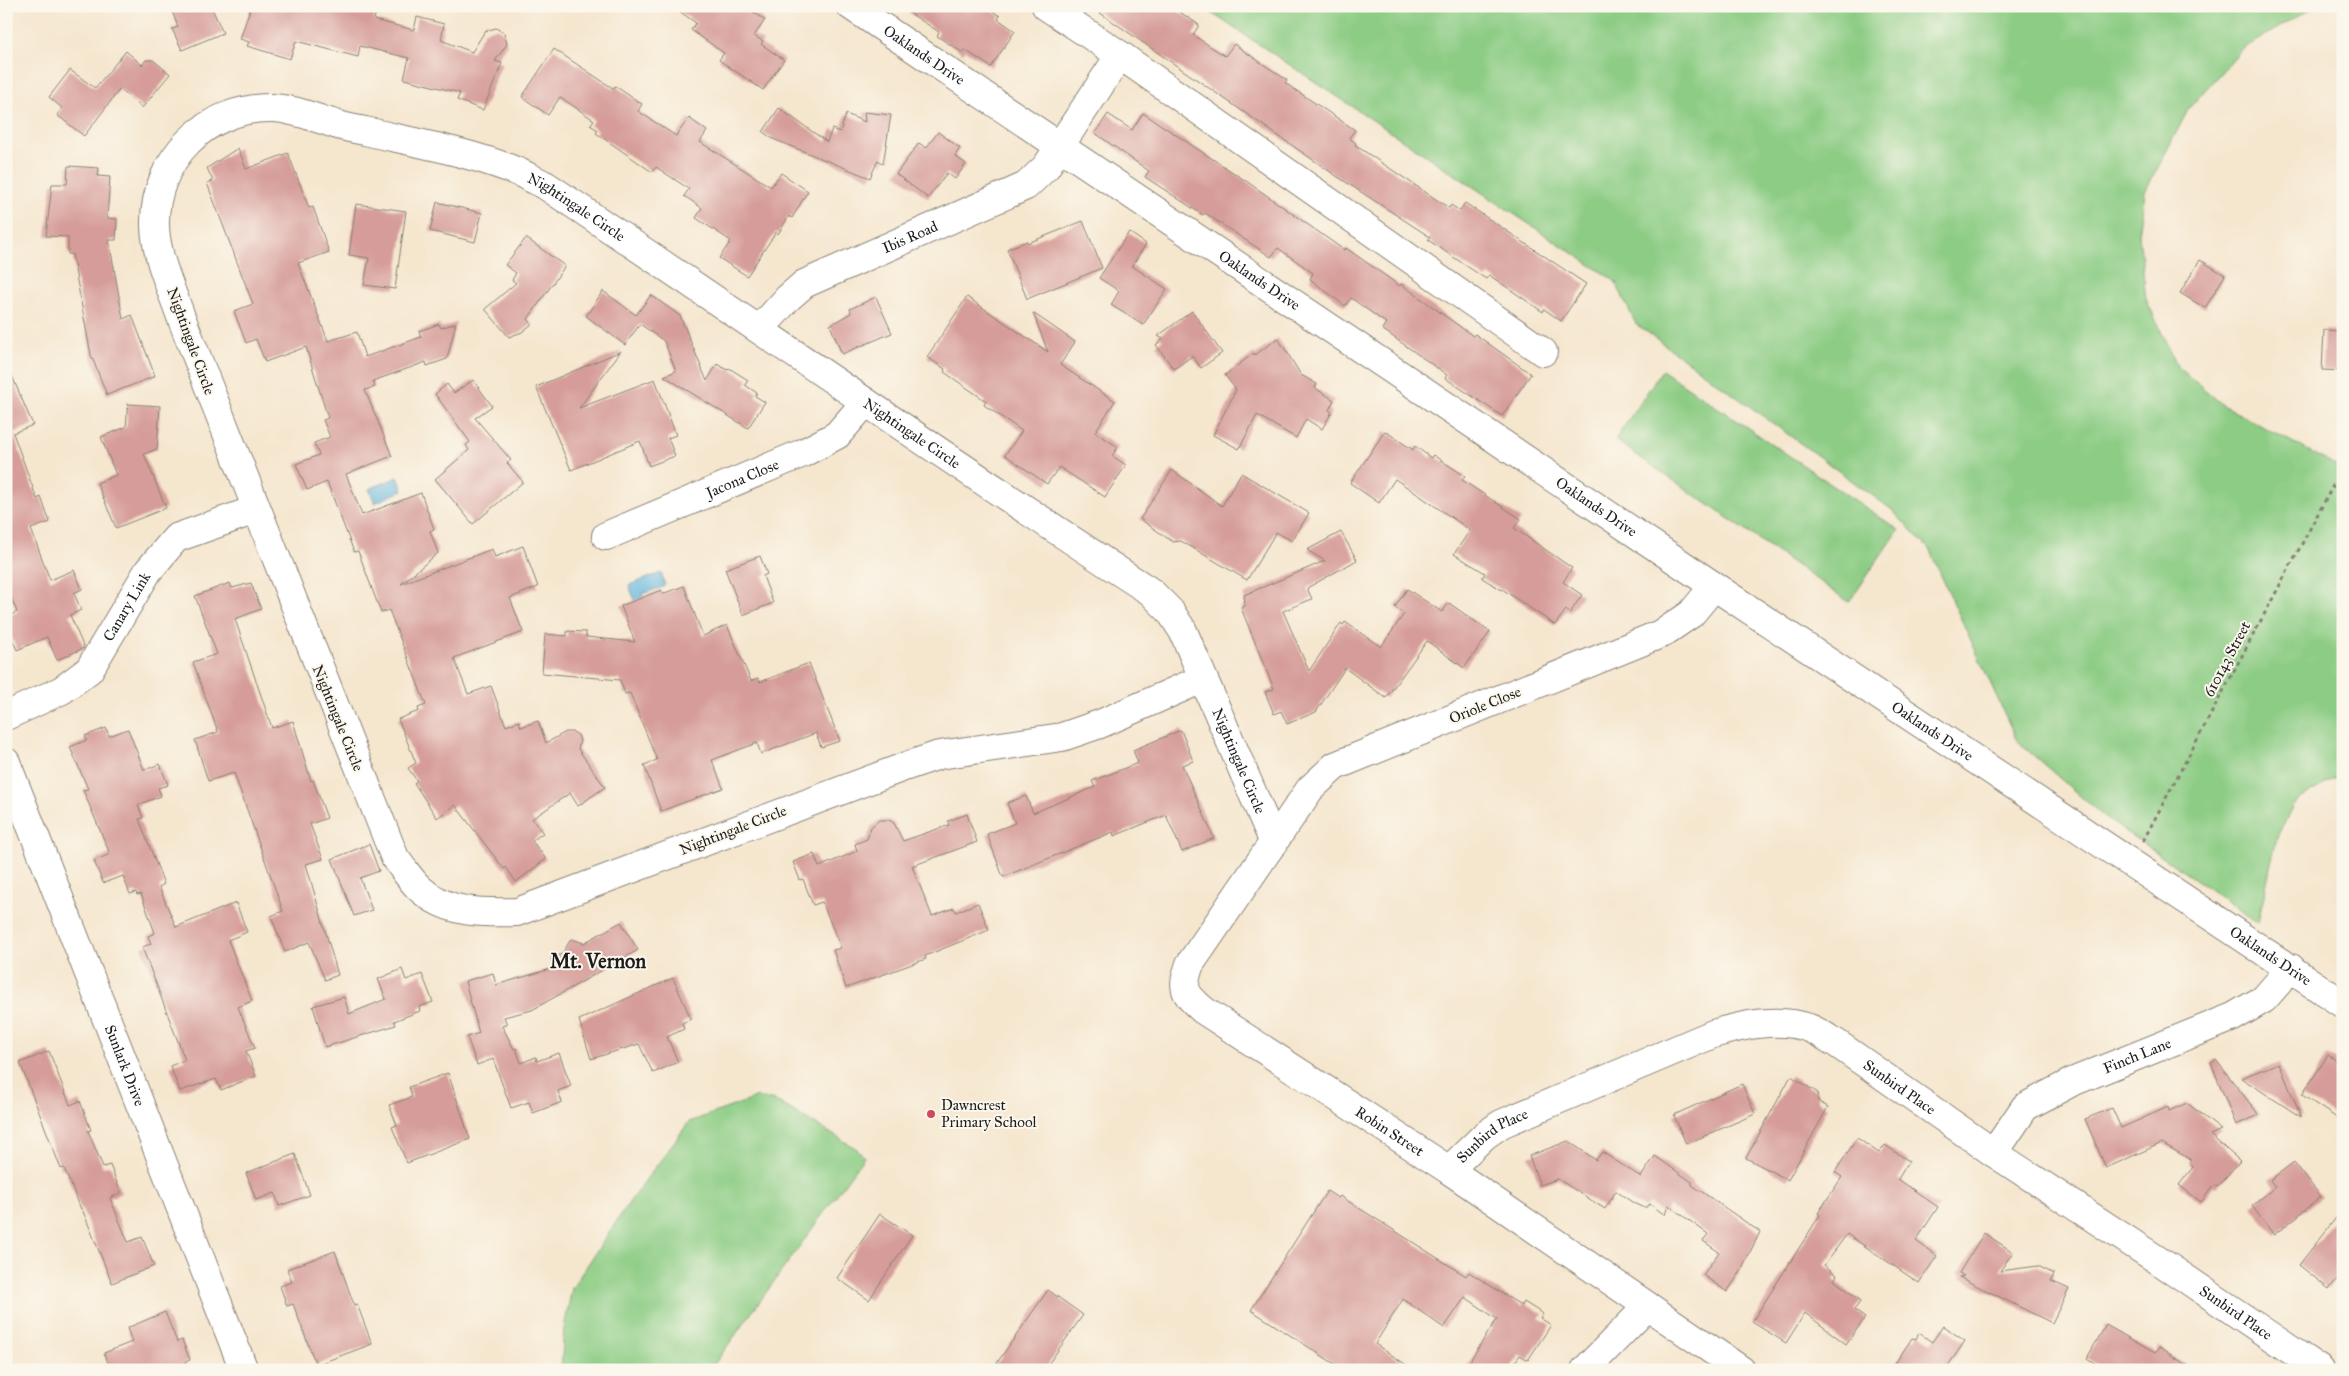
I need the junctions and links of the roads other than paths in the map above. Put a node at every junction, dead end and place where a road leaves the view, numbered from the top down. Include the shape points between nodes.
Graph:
1 (851, 6) edge
2 (1046, 6) edge
3 (1120, 55) junction
4 (1058, 146) junction
5 (760, 329) junction
6 (1543, 352) dead end
7 (865, 403) junction
8 (255, 510) junction
9 (606, 536) dead end
10 (1714, 586) junction
11 (1202, 679) junction
12 (6, 716) edge
13 (6, 762) edge
14 (1274, 843) junction
15 (2291, 968) junction
16 (2343, 1004) edge
17 (1994, 1153) junction
18 (1449, 1170) junction
19 (1647, 1308) junction
20 (244, 1370) edge
21 (1585, 1370) edge
22 (1741, 1370) edge
23 (2320, 1370) edge

1 - 4 street, Oaklands Drive
2 - 3 street
3 - 4 street, Ibis Road
3 - 6 street
4 - 5 street, Ibis Road via 1046,167 1026,186 804,284
4 - 10 street, Oaklands Drive
5 - 7 street, Nightingale Circle
5 - 8 street, Nightingale Circle via 545,186 511,169 294,111 256,108 219,118 188,141 166,172 159,189 155,228 181,317
7 - 9 street, Jacona Close via 837,435 803,453
7 - 11 street, Nightingale Circle via 1151,592 1170,611 1183,631
8 - 11 street, Nightingale Circle via 394,858 420,888 446,906 479,913 517,912 939,755 1062,737 1100,724
8 - 12 street, Canary Link via 176,538 148,571 89,670 62,690
10 - 14 street, Oriole Close via 1691,614 1663,633 1335,766 1310,789
10 - 15 street, Oaklands Drive
11 - 14 street, Nightingale Circle
13 - 20 street, Sunlark Drive
14 - 18 street, Robin Street via 1190,964 1184,982 1188,996 1203,1010
15 - 16 street, Oaklands Drive
15 - 17 street, Finch Lane via 2264,999 2233,1017 2072,1082 2025,1107
17 - 18 street, Sunbird Place via 1836,1043 1808,1027 1776,1022 1739,1026 1713,1034 1510,1120 1484,1136
17 - 23 street, Sunbird Place
18 - 19 street, Robin Street
19 - 21 street
19 - 22 street, Robin Street

